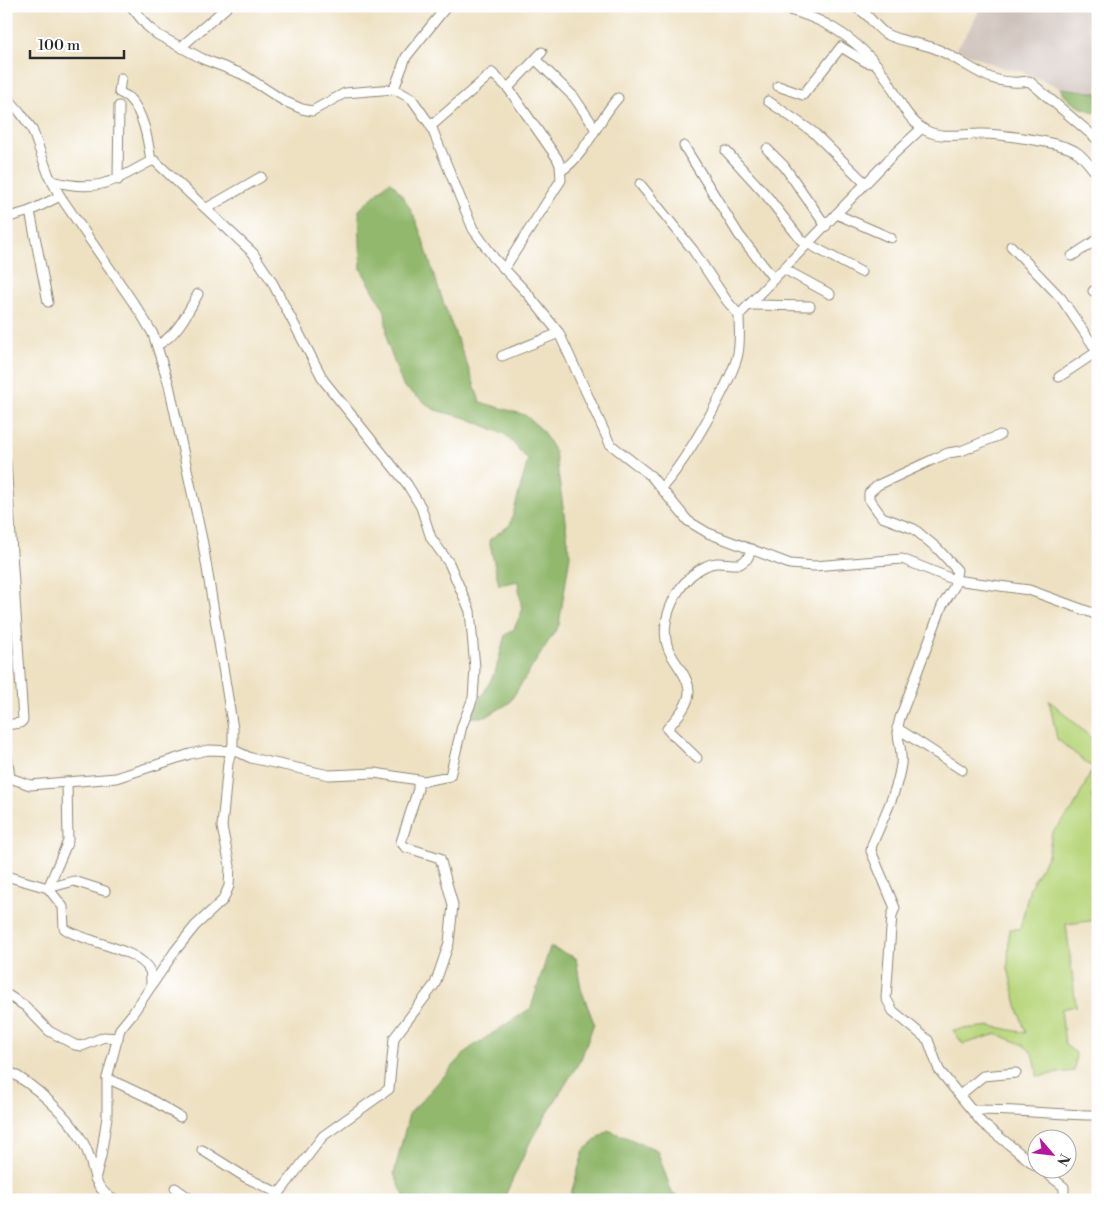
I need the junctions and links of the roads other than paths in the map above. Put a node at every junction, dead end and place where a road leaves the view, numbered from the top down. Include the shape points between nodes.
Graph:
1 (228, 6) edge
2 (447, 6) edge
3 (768, 6) edge
4 (851, 6) edge
5 (134, 7) edge
6 (804, 10) edge
7 (181, 47) junction
8 (542, 52) dead end
9 (536, 60) junction
10 (876, 64) junction
11 (121, 78) dead end
12 (778, 86) dead end
13 (508, 88) junction
14 (394, 89) junction
15 (6, 96) edge
16 (618, 98) dead end
17 (768, 101) dead end
18 (119, 106) dead end
19 (431, 126) junction
20 (595, 128) junction
21 (922, 128) junction
22 (1098, 140) edge
23 (684, 146) dead end
24 (768, 149) dead end
25 (726, 151) dead end
26 (151, 161) junction
27 (561, 171) junction
28 (1098, 176) edge
29 (261, 177) dead end
30 (118, 180) junction
31 (52, 181) junction
32 (865, 183) junction
33 (640, 184) dead end
34 (60, 196) junction
35 (207, 208) junction
36 (30, 211) junction
37 (836, 214) junction
38 (6, 218) edge
39 (826, 226) junction
40 (891, 238) dead end
41 (1098, 239) edge
42 (807, 245) junction
43 (1011, 246) dead end
44 (1072, 256) dead end
45 (504, 269) junction
46 (784, 269) junction
47 (861, 272) dead end
48 (774, 279) junction
49 (198, 294) dead end
50 (830, 294) dead end
51 (48, 302) dead end
52 (749, 305) junction
53 (810, 306) dead end
54 (739, 315) junction
55 (559, 333) junction
56 (156, 345) junction
57 (1097, 351) edge
58 (502, 356) dead end
59 (1059, 377) dead end
60 (1000, 435) dead end
61 (6, 462) edge
62 (662, 488) junction
63 (752, 549) junction
64 (955, 580) junction
65 (1098, 615) edge
66 (6, 725) edge
67 (897, 728) junction
68 (6, 747) edge
69 (231, 751) junction
70 (697, 758) dead end
71 (962, 770) dead end
72 (418, 780) junction
73 (67, 782) junction
74 (6, 876) edge
75 (48, 888) junction
76 (106, 891) dead end
77 (151, 986) junction
78 (6, 994) edge
79 (118, 1038) junction
80 (6, 1070) edge
81 (1016, 1072) dead end
82 (107, 1078) junction
83 (960, 1096) junction
84 (972, 1110) junction
85 (1098, 1116) edge
86 (180, 1117) dead end
87 (202, 1150) dead end
88 (1026, 1158) edge
89 (1053, 1178) edge
90 (95, 1179) junction
91 (175, 1188) dead end
92 (276, 1196) edge
93 (105, 1197) edge
94 (114, 1200) edge
95 (192, 1200) edge
96 (1064, 1200) edge

1 - 7 street
2 - 14 street via 406,57
3 - 6 street
4 - 22 street via 864,11 885,33 933,48 983,76 1004,82 1029,81
5 - 7 street via 152,31
6 - 10 street via 848,36
7 - 14 street via 242,74 284,101 307,111 318,109 345,93
8 - 9 street
9 - 13 street
9 - 20 street via 574,97
10 - 12 street via 866,62 841,47 803,95
10 - 21 street via 905,110
11 - 26 street via 119,92 133,104 140,119
13 - 19 street via 495,75 488,74
13 - 27 street via 557,158
14 - 19 street via 412,99
15 - 31 street via 32,129
16 - 20 street
17 - 32 street via 813,132
18 - 30 street
19 - 45 street via 470,222
20 - 27 street via 572,163
21 - 28 street via 946,135 1012,136 1068,148 1081,155
21 - 32 street
23 - 48 street via 739,235
24 - 39 street via 784,166
25 - 42 street
26 - 30 street
26 - 35 street via 157,162
27 - 45 street via 561,180
29 - 35 street
30 - 31 street via 87,187
31 - 34 street
32 - 37 street
33 - 54 street
34 - 36 street
34 - 56 street via 149,326
35 - 72 street via 253,253 271,280 324,380 407,484 466,599 472,625 475,668 470,707 450,776
36 - 38 street
36 - 51 street
37 - 39 street
37 - 40 street
39 - 42 street
41 - 44 street
42 - 46 street
42 - 47 street
43 - 57 street via 1061,298
45 - 55 street
46 - 48 street
46 - 50 street
48 - 52 street
49 - 56 street via 180,324 166,340
52 - 53 street
52 - 54 street
54 - 62 street via 739,345 733,368 674,474
55 - 58 street
55 - 62 street via 610,444
56 - 69 street via 169,386 210,583 233,729
57 - 59 street
60 - 64 street via 939,456 878,485 869,494 882,517 914,529 938,549 958,570
61 - 66 street via 23,720
62 - 63 street via 680,512 698,528
63 - 64 street via 780,562 800,566 902,559
63 - 70 street via 740,564 718,562 704,566 676,596 666,622 669,650 685,678 689,693 681,712 667,729
64 - 65 street via 1028,590
64 - 67 street via 952,592 942,606
67 - 71 street
67 - 83 street via 902,754 899,778 871,852 895,908 886,998 893,1011 928,1040 939,1070
68 - 73 street via 8,772 13,781 30,785
69 - 72 street via 330,775 375,773
69 - 73 street via 201,751 116,778
69 - 77 street via 222,827 230,874 227,891 175,951
72 - 92 street via 401,842 405,847 440,858 453,911 452,934 442,969 429,994 396,1033 389,1089 323,1136
73 - 75 street via 68,841
74 - 75 street
75 - 76 street via 74,881
75 - 77 street via 63,907 64,928 114,947 143,964 150,972
77 - 79 street via 123,1024
78 - 79 street via 25,1006 49,1031 75,1045 82,1046 104,1037
79 - 82 street
80 - 90 street via 38,1090 78,1135 87,1150
81 - 83 street via 982,1076
82 - 86 street
82 - 90 street via 107,1117
83 - 84 street
84 - 85 street
84 - 88 street via 982,1123
87 - 92 street
89 - 96 street via 1064,1187
90 - 93 street
91 - 95 street
93 - 94 street

